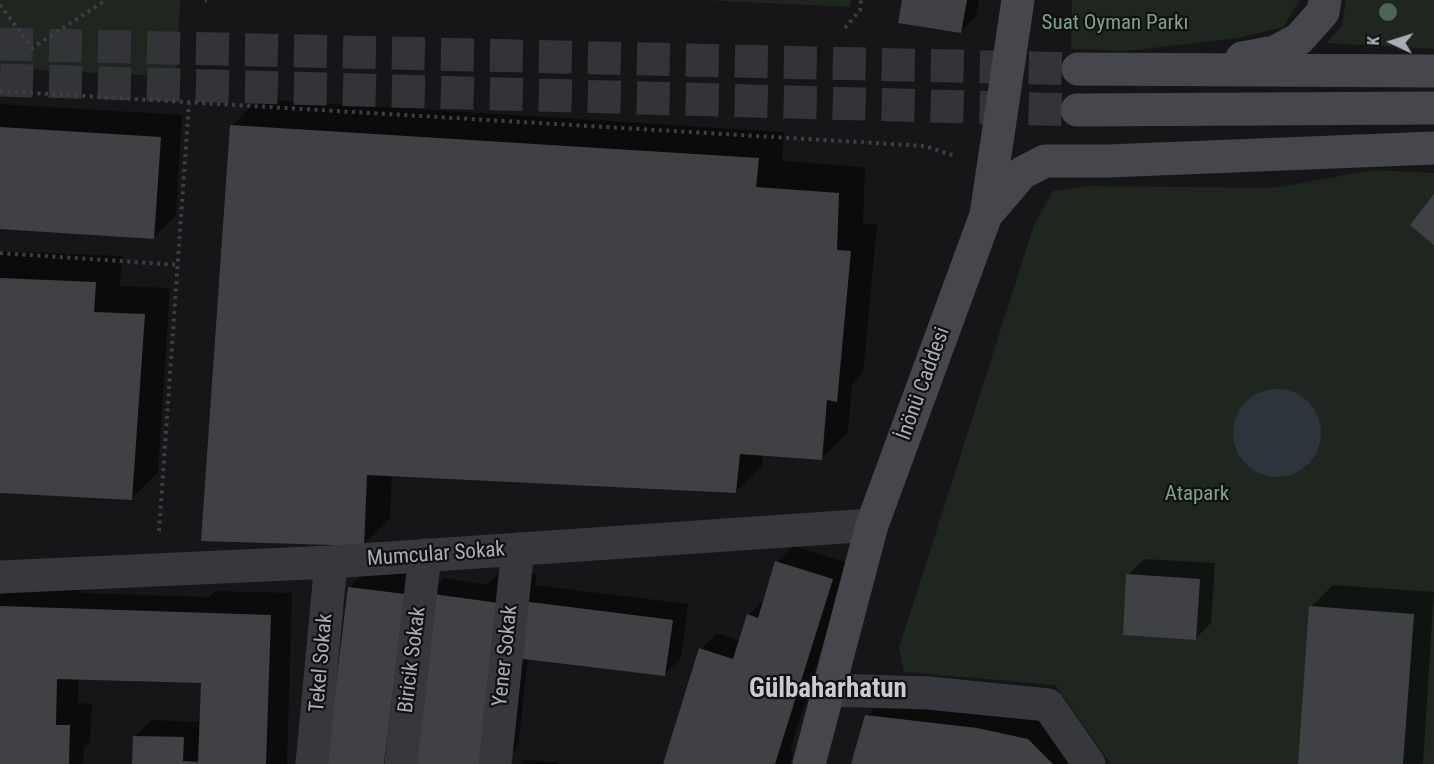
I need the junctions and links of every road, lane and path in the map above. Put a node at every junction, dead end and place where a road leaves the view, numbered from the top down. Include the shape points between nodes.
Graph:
1 (106, 0) edge
2 (861, 0) edge
3 (1018, 0) edge
4 (1325, 0) edge
5 (0, 5) edge
6 (845, 28) dead end
7 (1078, 69) tunnel mouth
8 (1181, 69) junction
9 (1434, 71) edge
10 (0, 91) edge
11 (189, 104) junction
12 (1434, 108) edge
13 (1077, 110) tunnel mouth
14 (1434, 148) edge
15 (959, 158) dead end
16 (986, 215) junction
17 (0, 253) edge
18 (178, 265) junction
19 (159, 524) dead end
20 (872, 525) junction
21 (518, 549) junction
22 (426, 555) junction
23 (331, 562) junction
24 (0, 577) edge
25 (828, 690) junction
26 (312, 764) edge
27 (401, 764) edge
28 (495, 764) edge
29 (809, 764) edge
30 (1089, 764) edge

1 - 5 path via 32,48
2 - 6 path via 861,10
3 - 16 main road, İnönü Caddesi
4 - 8 main road via 1323,12 1313,25 1299,39 1275,52
7 - 8 main road
8 - 9 main road
10 - 11 path
11 - 15 path via 913,146
11 - 18 path
12 - 13 main road
14 - 16 main road via 1045,161 1022,173
16 - 20 main road, İnönü Caddesi
17 - 18 path
18 - 19 path
20 - 21 street, Mumcular Sokak
20 - 25 main road, İnönü Caddesi
21 - 22 street, Mumcular Sokak
21 - 28 street, Yener Sokak
22 - 23 street, Mumcular Sokak
22 - 27 street, Biricik Sokak
23 - 24 street, Mumcular Sokak
23 - 26 street, Tekel Sokak
25 - 29 main road, İnönü Caddesi
25 - 30 street via 928,693 1048,705

